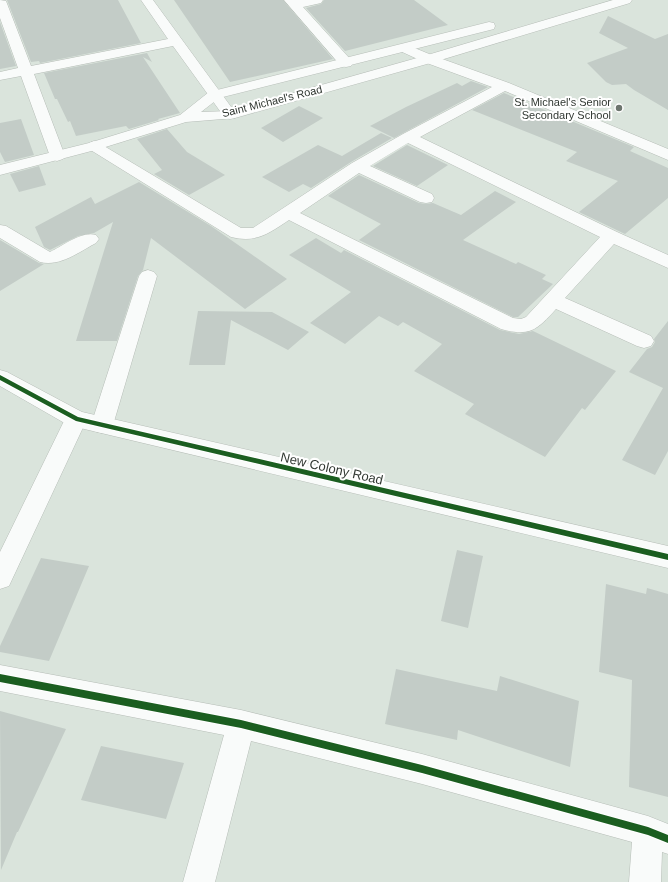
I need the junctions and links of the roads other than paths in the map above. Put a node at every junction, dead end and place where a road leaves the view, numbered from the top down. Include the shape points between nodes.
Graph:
1 (148, 0) edge
2 (317, 0) edge
3 (588, 0) edge
4 (626, 0) edge
5 (0, 1) edge
6 (292, 3) edge
7 (527, 16) dead end
8 (504, 22) dead end
9 (175, 42) junction
10 (406, 48) junction
11 (429, 59) junction
12 (346, 63) junction
13 (26, 71) junction
14 (0, 76) edge
15 (504, 86) junction
16 (214, 95) junction
17 (230, 115) junction
18 (185, 118) junction
19 (408, 137) junction
20 (94, 146) junction
21 (668, 155) edge
22 (57, 156) junction
23 (358, 166) junction
24 (0, 170) edge
25 (426, 198) dead end
26 (289, 214) junction
27 (0, 230) edge
28 (611, 236) junction
29 (90, 239) dead end
30 (668, 262) edge
31 (148, 276) dead end
32 (553, 300) junction
33 (644, 341) dead end
34 (0, 377) edge
35 (76, 419) junction
36 (102, 425) junction
37 (668, 557) edge
38 (0, 578) edge
39 (0, 678) edge
40 (241, 724) junction
41 (658, 835) edge
42 (199, 882) edge
43 (645, 882) edge

1 - 9 street
2 - 6 street
3 - 7 street
4 - 11 street, Saint Michael's Road
5 - 13 street
6 - 12 street
8 - 10 street, Saint Michael's Road
9 - 13 street
9 - 16 street
10 - 11 street
10 - 12 street, Saint Michael's Road
11 - 15 street
11 - 17 street, Saint Michael's Road
12 - 16 street, Saint Michael's Road
13 - 14 street
13 - 22 street
15 - 19 street
15 - 21 street
16 - 17 street
16 - 18 street, Saint Michael's Road
17 - 18 street, Saint Michael's Road
18 - 20 street
19 - 23 street
19 - 28 street
20 - 22 street
20 - 26 street via 237,233 257,233
22 - 24 street
23 - 25 street
23 - 26 street
26 - 32 street via 508,324 526,326
27 - 29 street via 46,258 53,258
28 - 30 street
28 - 32 street
31 - 36 street
32 - 33 street
34 - 35 street, New Colony Road
35 - 36 street, New Colony Road
35 - 38 street
36 - 37 street, New Colony Road
39 - 40 street
40 - 41 street via 422,769
40 - 42 street
41 - 43 street

